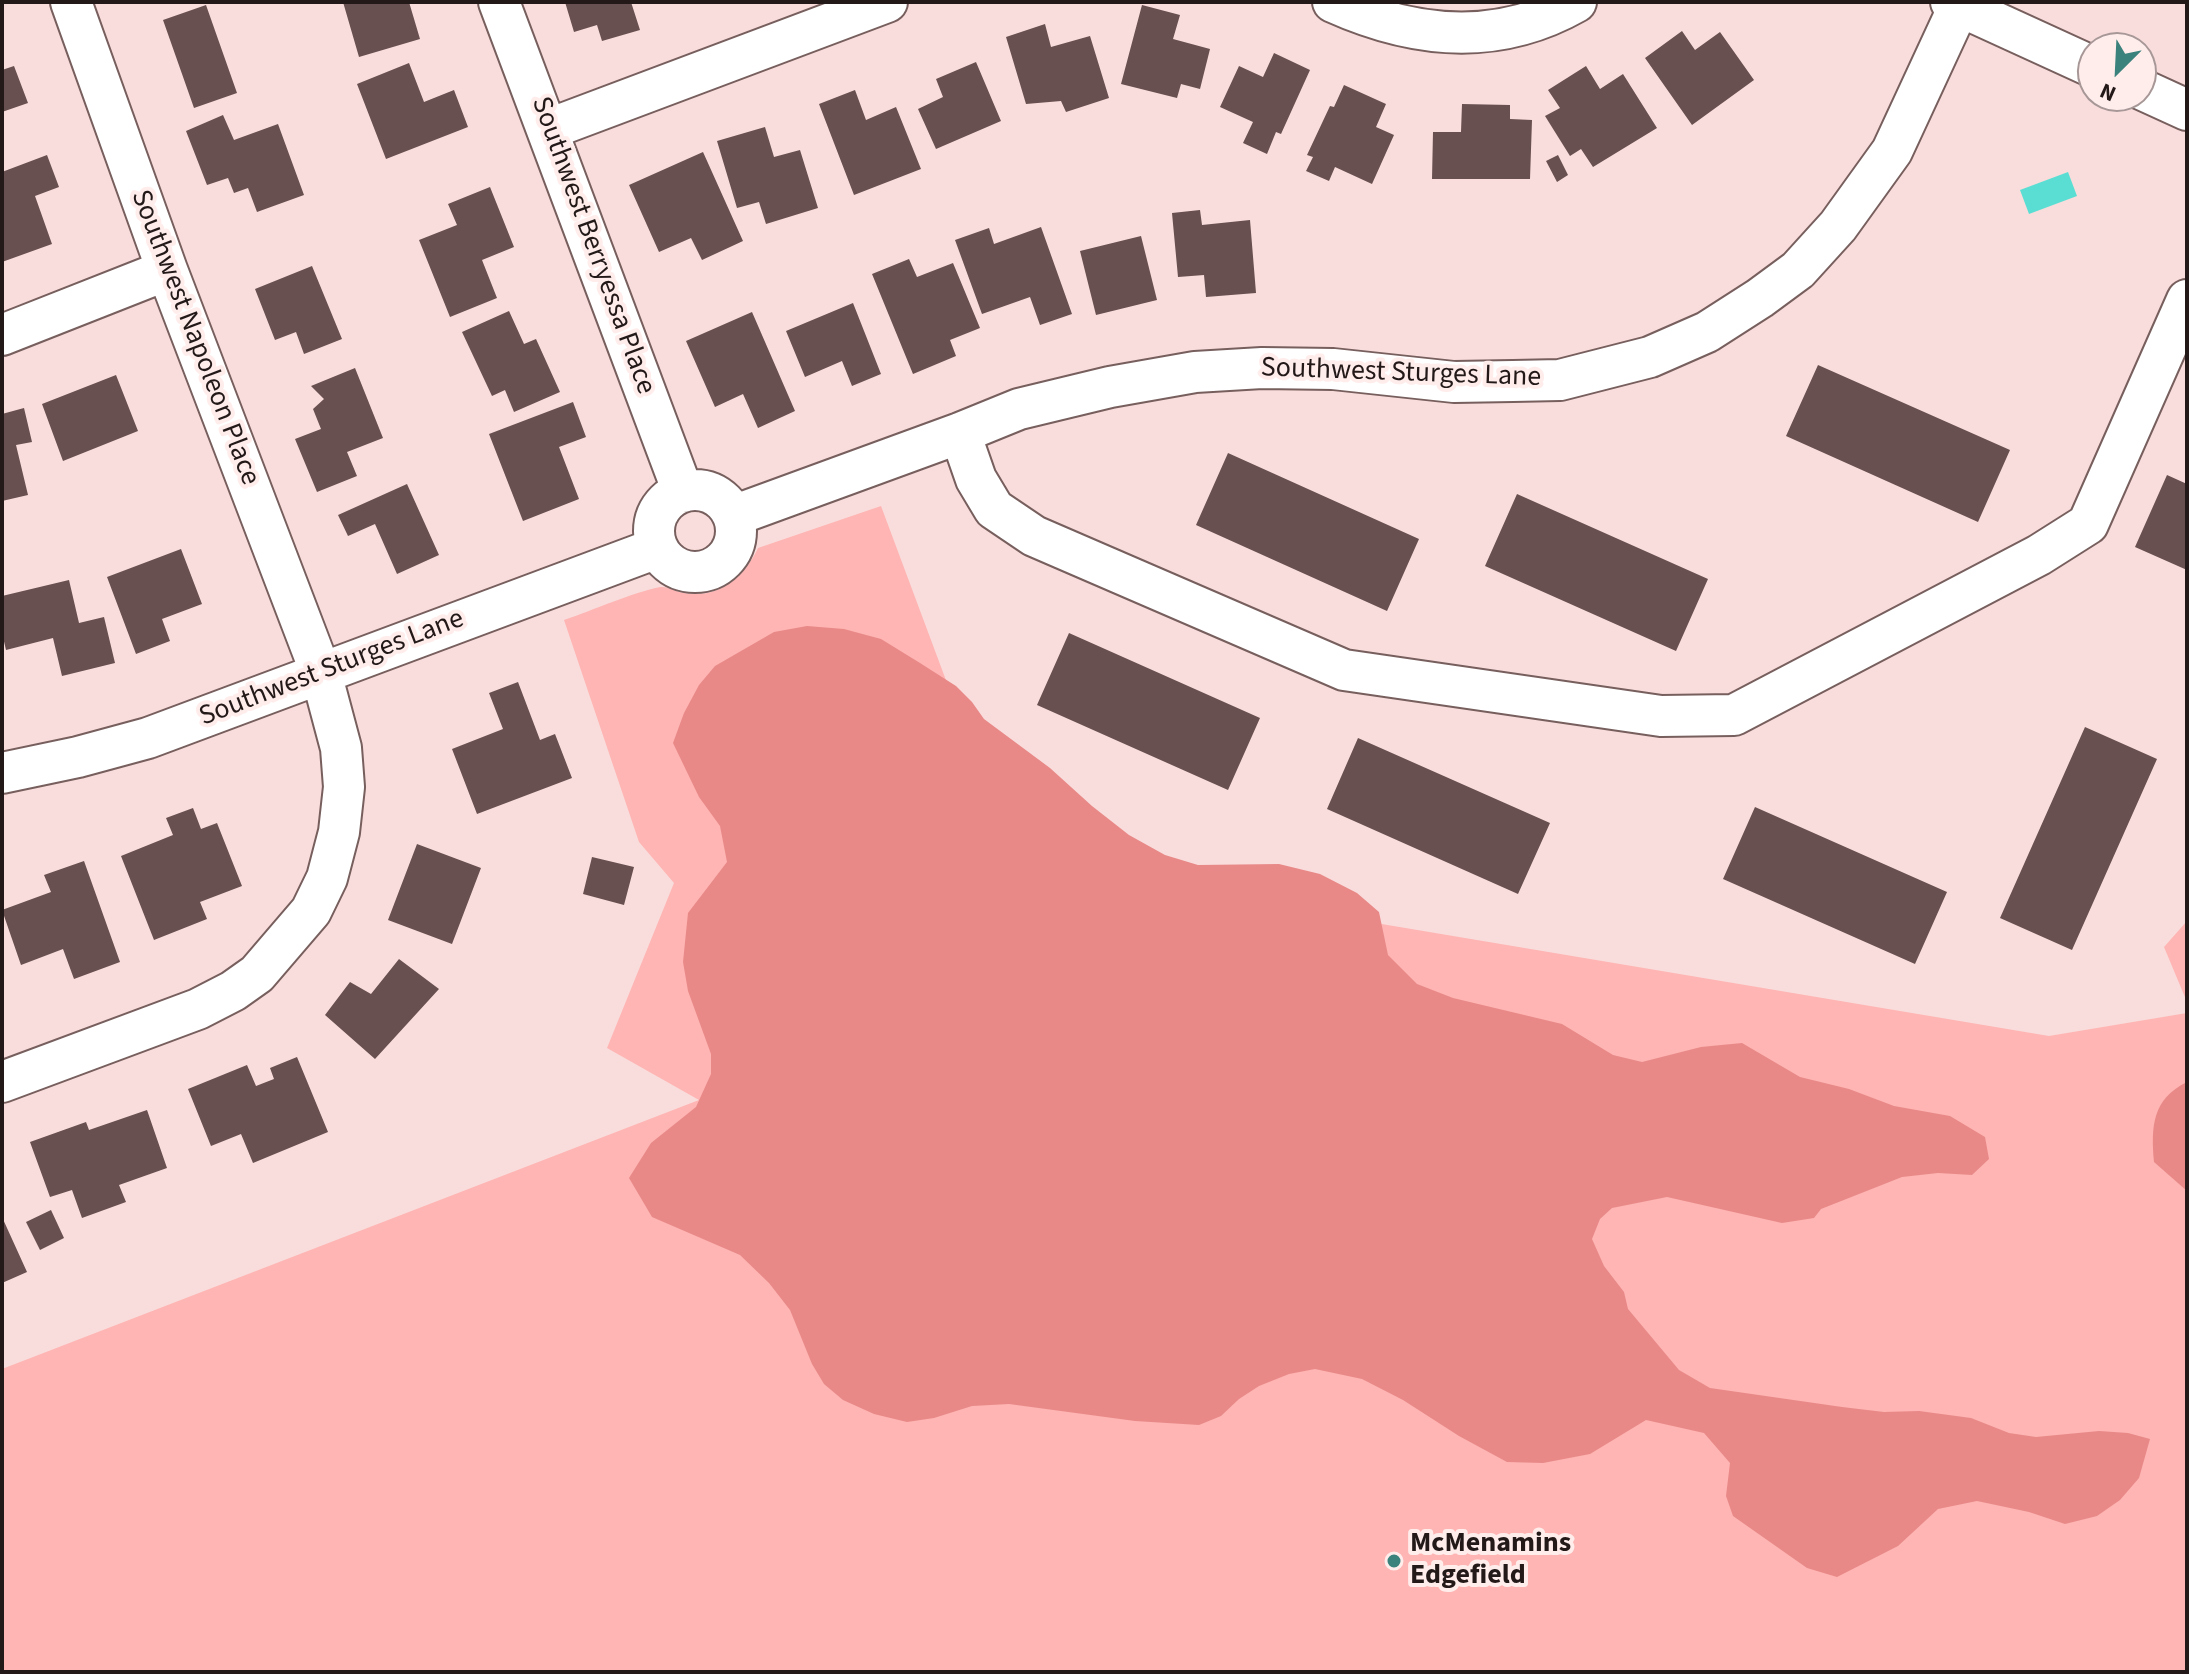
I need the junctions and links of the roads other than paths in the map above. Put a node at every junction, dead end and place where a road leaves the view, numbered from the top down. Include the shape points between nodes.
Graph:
1 (71, 2) edge
2 (499, 2) edge
3 (887, 2) edge
4 (1333, 2) edge
5 (1576, 2) edge
6 (1957, 3) edge
7 (2077, 59) edge
8 (2157, 96) edge
9 (2187, 110) edge
10 (549, 129) junction
11 (167, 270) junction
12 (2187, 300) edge
13 (2, 335) edge
14 (960, 433) junction
15 (683, 492) junction
16 (733, 516) junction
17 (657, 548) junction
18 (321, 673) junction
19 (2, 773) edge
20 (2, 1082) edge

1 - 11 street, Southwest Napoleon Place
2 - 10 street, Southwest Berryessa Place
3 - 10 street
4 - 5 street via 1391,25 1474,33 1530,23
6 - 7 street
6 - 14 street, Southwest Sturges Lane via 1892,151 1838,226 1798,270 1760,298 1707,332 1650,357 1560,380 1454,382 1333,369 1195,372 1019,409
8 - 9 street
10 - 15 street, Southwest Berryessa Place
11 - 13 street
11 - 18 street, Southwest Napoleon Place
12 - 14 street via 2088,524 2039,555 1734,715 1661,716 1344,670 1034,536 994,509 976,479
14 - 16 street, Southwest Sturges Lane
15 - 16 street via 703,491 720,499
15 - 17 street via 667,500 656,518
16 - 17 street via 732,549 712,569 679,569
17 - 18 street, Southwest Sturges Lane
18 - 19 street, Southwest Sturges Lane via 148,738
18 - 20 street, Southwest Napoleon Place via 341,748 344,787 327,878 311,911 257,974 233,991

